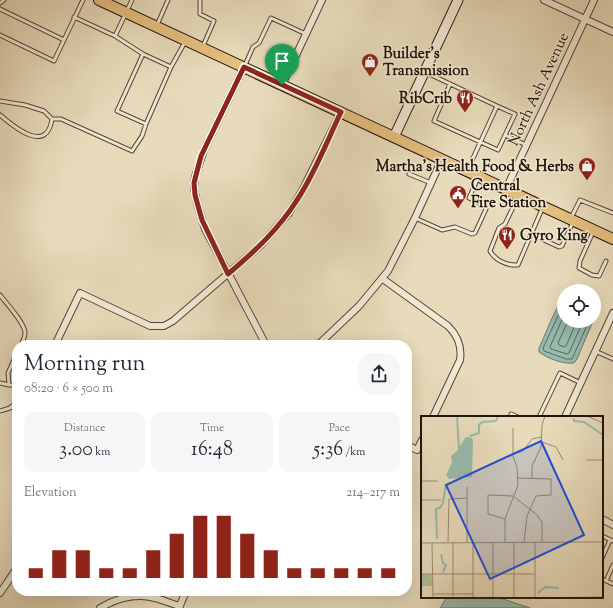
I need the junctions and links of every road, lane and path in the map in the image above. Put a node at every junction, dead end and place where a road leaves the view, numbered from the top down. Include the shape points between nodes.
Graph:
1 (4, 0) edge
2 (83, 0) edge
3 (99, 0) edge
4 (132, 0) edge
5 (168, 0) edge
6 (200, 0) edge
7 (322, 0) edge
8 (458, 0) edge
9 (544, 0) edge
10 (594, 0) edge
11 (0, 3) edge
12 (0, 9) edge
13 (126, 13) junction
14 (74, 17) junction
15 (585, 20) junction
16 (156, 26) junction
17 (613, 32) edge
18 (306, 34) junction
19 (0, 35) edge
20 (115, 36) junction
21 (64, 40) junction
22 (185, 40) junction
23 (202, 48) junction
24 (143, 54) junction
25 (172, 67) junction
26 (244, 67) junction
27 (425, 72) junction
28 (450, 84) junction
29 (282, 85) junction
30 (0, 101) edge
31 (497, 106) junction
32 (341, 112) junction
33 (0, 115) edge
34 (52, 119) junction
35 (146, 124) junction
36 (505, 135) junction
37 (394, 137) junction
38 (480, 142) junction
39 (526, 145) junction
40 (442, 159) junction
41 (467, 171) junction
42 (409, 174) dead end
43 (478, 176) junction
44 (431, 184) junction
45 (506, 189) junction
46 (518, 195) junction
47 (543, 207) junction
48 (613, 213) edge
49 (415, 218) junction
50 (572, 220) junction
51 (594, 231) junction
52 (531, 234) junction
53 (612, 237) edge
54 (606, 262) dead end
55 (228, 274) junction
56 (383, 279) junction
57 (0, 295) edge
58 (613, 313) edge
59 (23, 340) edge
60 (57, 340) edge
61 (263, 340) edge
62 (323, 340) edge
63 (596, 351) junction
64 (613, 359) edge
65 (12, 364) edge
66 (0, 383) edge
67 (581, 383) junction
68 (9, 385) joint
69 (12, 406) edge
70 (0, 411) edge
71 (511, 414) dead end
72 (433, 416) edge
73 (516, 416) edge
74 (540, 416) edge
75 (565, 416) edge
76 (421, 442) edge
77 (412, 448) edge
78 (603, 520) edge
79 (613, 524) edge
80 (603, 536) edge
81 (612, 541) edge
82 (603, 556) edge
83 (613, 565) edge
84 (12, 575) edge
85 (603, 580) edge
86 (606, 581) junction
87 (613, 584) edge
88 (0, 593) edge
89 (184, 596) edge
90 (179, 607) edge
91 (100, 608) edge

1 - 11 lane
2 - 14 lane
3 - 13 main road
4 - 13 lane
5 - 16 lane
6 - 23 lane via 200,14 214,22
7 - 18 street
8 - 27 main road
9 - 15 street
10 - 15 street, North Ash Avenue
12 - 21 lane
13 - 16 main road
13 - 20 lane
14 - 20 lane
14 - 21 lane
15 - 17 street
15 - 39 street, North Ash Avenue
16 - 22 main road
18 - 26 lane via 271,18
18 - 29 street
19 - 21 lane via 54,61
20 - 24 lane
22 - 23 main road
22 - 25 lane
23 - 26 main road
24 - 25 lane
24 - 35 lane via 117,111
25 - 35 lane
26 - 29 main road
26 - 55 street via 201,156 194,183 202,220
27 - 28 lane
27 - 37 main road
28 - 31 lane
28 - 38 lane via 434,121
29 - 32 main road
30 - 34 lane via 25,104 44,111
31 - 36 lane via 515,114
31 - 38 lane
32 - 37 main road
32 - 55 street via 304,189 291,209 260,246
33 - 34 lane via 28,135 38,136 47,133
34 - 35 lane via 61,119 132,151
36 - 38 lane via 498,150
36 - 39 lane
37 - 40 main road
38 - 41 lane
39 - 45 street, North Ash Avenue
40 - 41 main road
40 - 44 street
41 - 43 main road
42 - 44 lane
43 - 45 main road
43 - 49 lane via 469,198 486,209 472,234 455,227 442,230
44 - 49 street
45 - 46 main road
46 - 47 main road
46 - 52 lane via 490,251 494,258 512,266 518,265
47 - 50 main road
47 - 52 lane
48 - 50 lane via 580,200
49 - 56 street
50 - 51 main road
50 - 52 lane via 562,246 559,247
51 - 53 main road
51 - 54 lane via 579,268 598,276
55 - 60 street via 164,326 150,326 80,293
55 - 61 street
56 - 62 street
56 - 72 street via 448,326 455,333 461,348 460,360
57 - 59 lane via 23,325 26,331
58 - 63 street
63 - 64 lane
63 - 67 street
65 - 68 lane via 8,373
66 - 68 lane
67 - 74 lane via 560,373
67 - 75 street
69 - 70 lane
71 - 73 lane
76 - 77 street via 417,450
78 - 79 street
80 - 81 lane
81 - 82 lane
83 - 86 lane
84 - 88 street
85 - 86 lane
86 - 87 lane
89 - 90 street
90 - 91 street via 156,598 136,596 115,600

